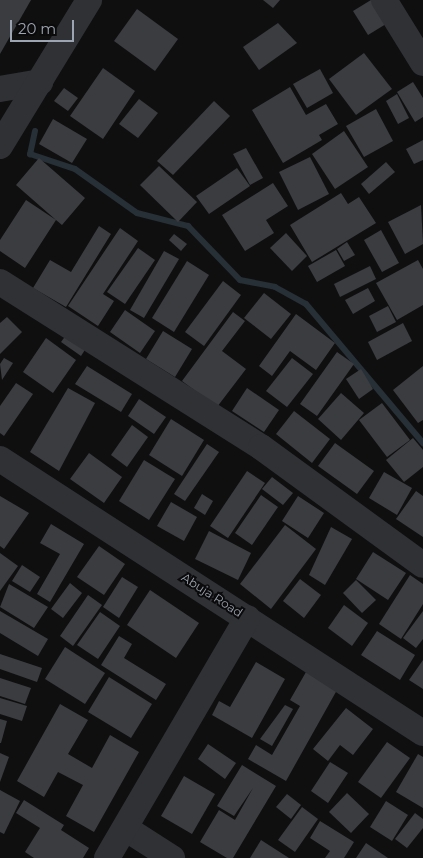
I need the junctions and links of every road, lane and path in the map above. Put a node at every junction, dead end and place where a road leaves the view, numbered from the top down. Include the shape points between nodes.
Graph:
1 (89, 0) edge
2 (384, 0) edge
3 (423, 63) edge
4 (40, 82) junction
5 (0, 90) edge
6 (0, 146) edge
7 (0, 282) edge
8 (0, 459) edge
9 (423, 565) edge
10 (247, 618) junction
11 (423, 732) edge
12 (125, 828) junction
13 (107, 858) edge
14 (172, 858) edge

1 - 4 street
2 - 3 street
4 - 5 street
4 - 6 street
7 - 9 street via 261,447
8 - 10 street, Abuja Road
10 - 11 street, Abuja Road
10 - 12 street
12 - 13 street
12 - 14 street

